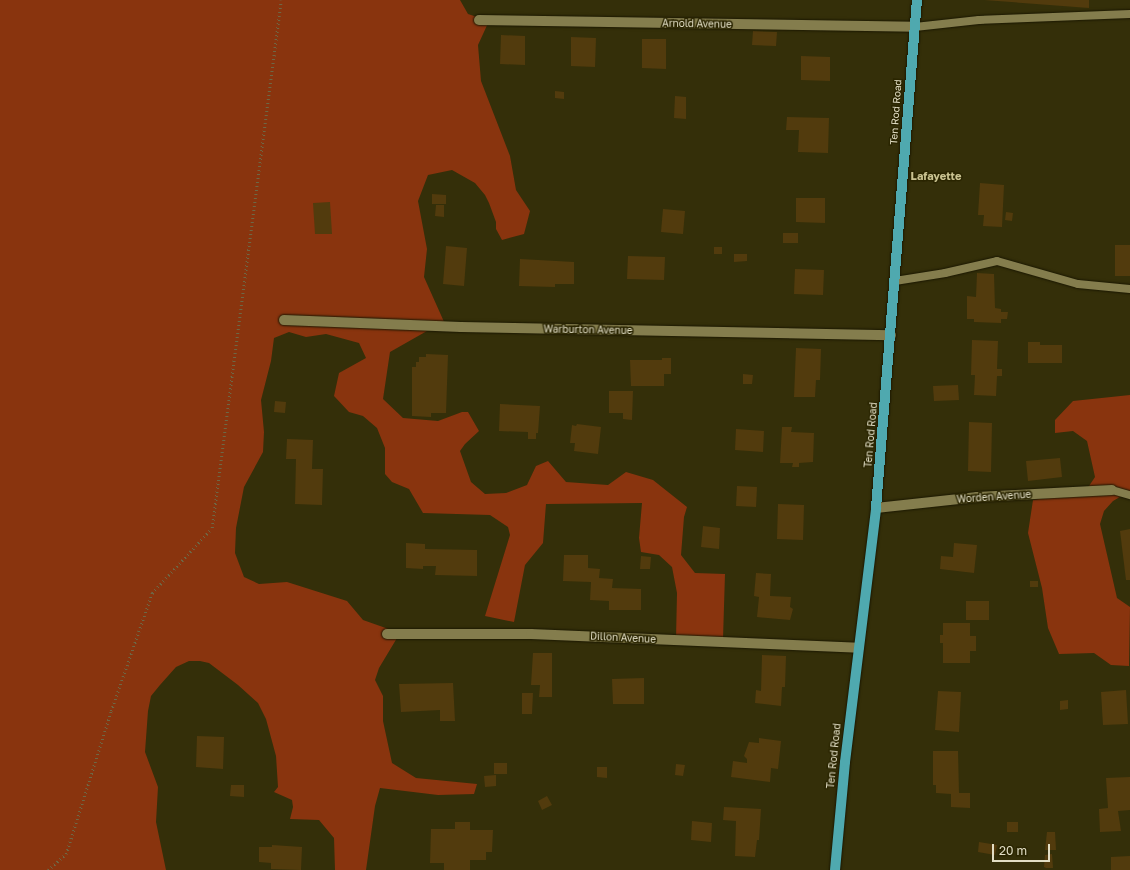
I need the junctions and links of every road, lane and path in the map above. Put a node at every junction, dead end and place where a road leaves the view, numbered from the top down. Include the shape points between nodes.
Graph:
1 (282, 0) edge
2 (917, 0) edge
3 (1130, 14) edge
4 (479, 20) dead end
5 (915, 27) junction
6 (895, 281) junction
7 (1130, 289) edge
8 (284, 320) dead end
9 (892, 335) junction
10 (1112, 490) joint
11 (1130, 495) edge
12 (876, 508) junction
13 (387, 634) dead end
14 (859, 648) junction
15 (48, 870) edge
16 (835, 870) edge

1 - 15 path via 212,528 152,593 111,711 66,854
2 - 5 main road, Ten Rod Road
3 - 5 lane via 979,20
4 - 5 street, Arnold Avenue
5 - 6 main road, Ten Rod Road
6 - 7 lane via 997,261 1078,284
6 - 9 main road, Ten Rod Road
8 - 9 street, Warburton Avenue via 461,327
9 - 12 main road, Ten Rod Road
10 - 11 lane
10 - 12 street, Worden Avenue via 977,497
12 - 14 main road, Ten Rod Road
13 - 14 street, Dillon Avenue via 531,634
14 - 16 main road, Ten Rod Road

